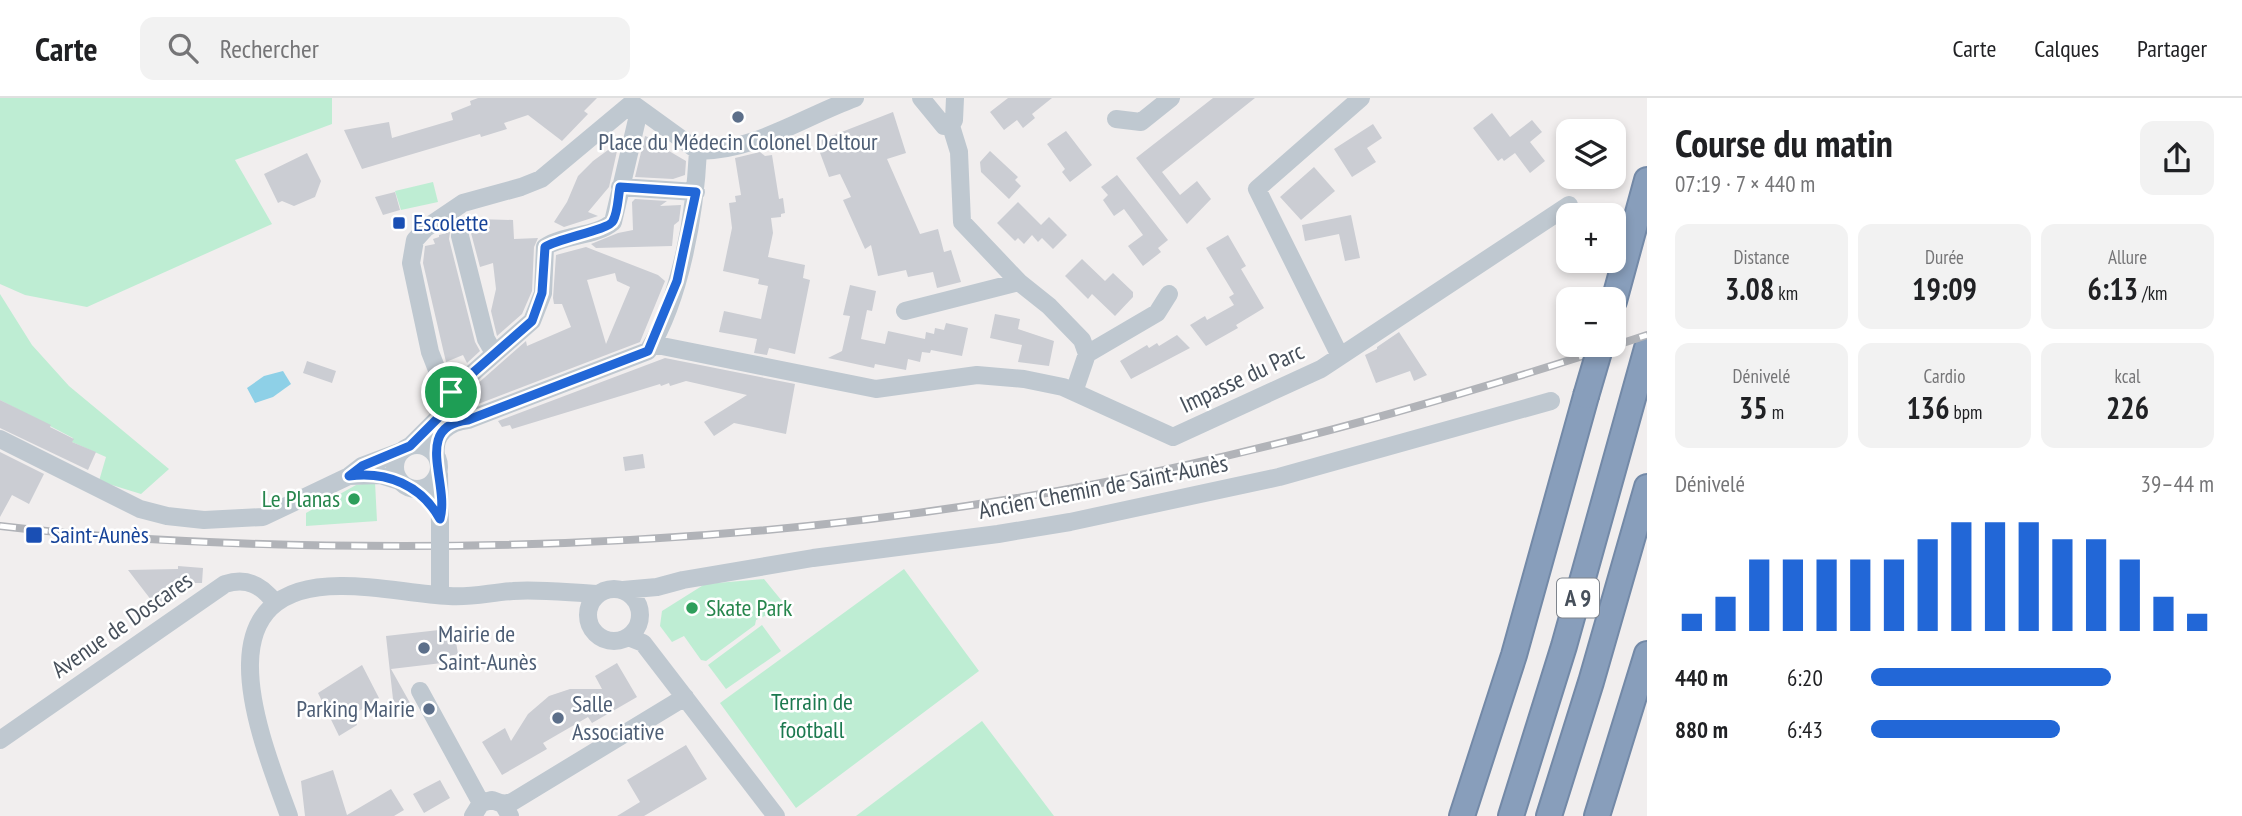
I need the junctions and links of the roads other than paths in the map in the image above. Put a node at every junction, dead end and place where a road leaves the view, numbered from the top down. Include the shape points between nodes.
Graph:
1 (855, 98) edge
2 (921, 98) edge
3 (955, 98) edge
4 (1171, 98) edge
5 (1361, 98) edge
6 (633, 104) edge
7 (1116, 119) dead end
8 (951, 126) junction
9 (698, 151) junction
10 (1647, 180) edge
11 (620, 187) junction
12 (696, 192) junction
13 (1556, 214) edge
14 (460, 236) dead end
15 (1019, 282) junction
16 (1618, 287) edge
17 (1169, 294) dead end
18 (905, 311) dead end
19 (652, 344) junction
20 (1647, 348) edge
21 (494, 354) junction
22 (1087, 354) junction
23 (1340, 356) junction
24 (1597, 357) edge
25 (1074, 392) junction
26 (454, 395) junction
27 (1551, 401) dead end
28 (468, 420) junction
29 (0, 439) edge
30 (406, 448) junction
31 (436, 455) junction
32 (439, 474) junction
33 (349, 476) junction
34 (407, 485) junction
35 (1647, 487) edge
36 (440, 521) junction
37 (657, 587) junction
38 (623, 590) junction
39 (440, 595) junction
40 (593, 601) junction
41 (275, 603) junction
42 (640, 612) junction
43 (635, 640) junction
44 (1647, 654) edge
45 (420, 691) dead end
46 (688, 701) junction
47 (0, 740) edge
48 (477, 810) edge
49 (509, 812) edge
50 (289, 816) edge
51 (776, 816) edge
52 (1462, 816) edge
53 (1511, 816) edge
54 (1549, 816) edge
55 (1597, 816) edge

1 - 9 street via 773,135 722,150
2 - 8 street via 944,126
3 - 8 street
4 - 7 street via 1141,122
5 - 23 street via 1257,189
6 - 9 street
6 - 11 street
6 - 26 street via 541,178 463,203 415,240 411,263 425,329 437,370
8 - 15 street via 960,152 962,222
9 - 12 street
10 - 16 highway
11 - 12 street
11 - 21 street via 613,222 606,228 557,239 545,247 542,293 532,321
12 - 19 street via 677,281
13 - 23 street, Impasse du Parc
14 - 21 street via 486,339
15 - 18 street
15 - 22 street via 1082,340
17 - 22 street via 1157,313
19 - 25 street, Impasse du Parc via 876,389 977,375 1024,379
19 - 28 street via 643,354
20 - 53 highway, A 9
21 - 26 street
22 - 25 street
23 - 25 street, Impasse du Parc via 1173,437
24 - 52 highway, bridge via 1514,655
26 - 28 street
26 - 30 street
27 - 37 street, Ancien Chemin de Saint-Aunès via 1279,477 1070,522 813,558
28 - 31 street via 449,425 436,440
29 - 33 street via 140,509 184,519 264,517
30 - 31 street via 424,446
30 - 33 street
30 - 34 street via 395,465
31 - 32 street
32 - 34 street via 430,486
32 - 36 street
33 - 34 street via 380,475
34 - 36 street via 431,503
35 - 54 highway, A 9
36 - 39 street, bridge
37 - 38 street, Ancien Chemin de Saint-Aunès
37 - 42 street
38 - 40 street via 606,590
38 - 42 street via 631,594
39 - 40 street via 569,593
39 - 41 street via 343,586 300,591
40 - 43 street via 591,626 597,634 612,640
41 - 47 street, Avenue de Doscares via 252,582 225,584
41 - 50 street via 254,633 248,671 257,718
42 - 43 street
43 - 46 street
44 - 55 highway
45 - 48 street
46 - 49 street via 515,800
46 - 51 street
48 - 49 street via 492,800

